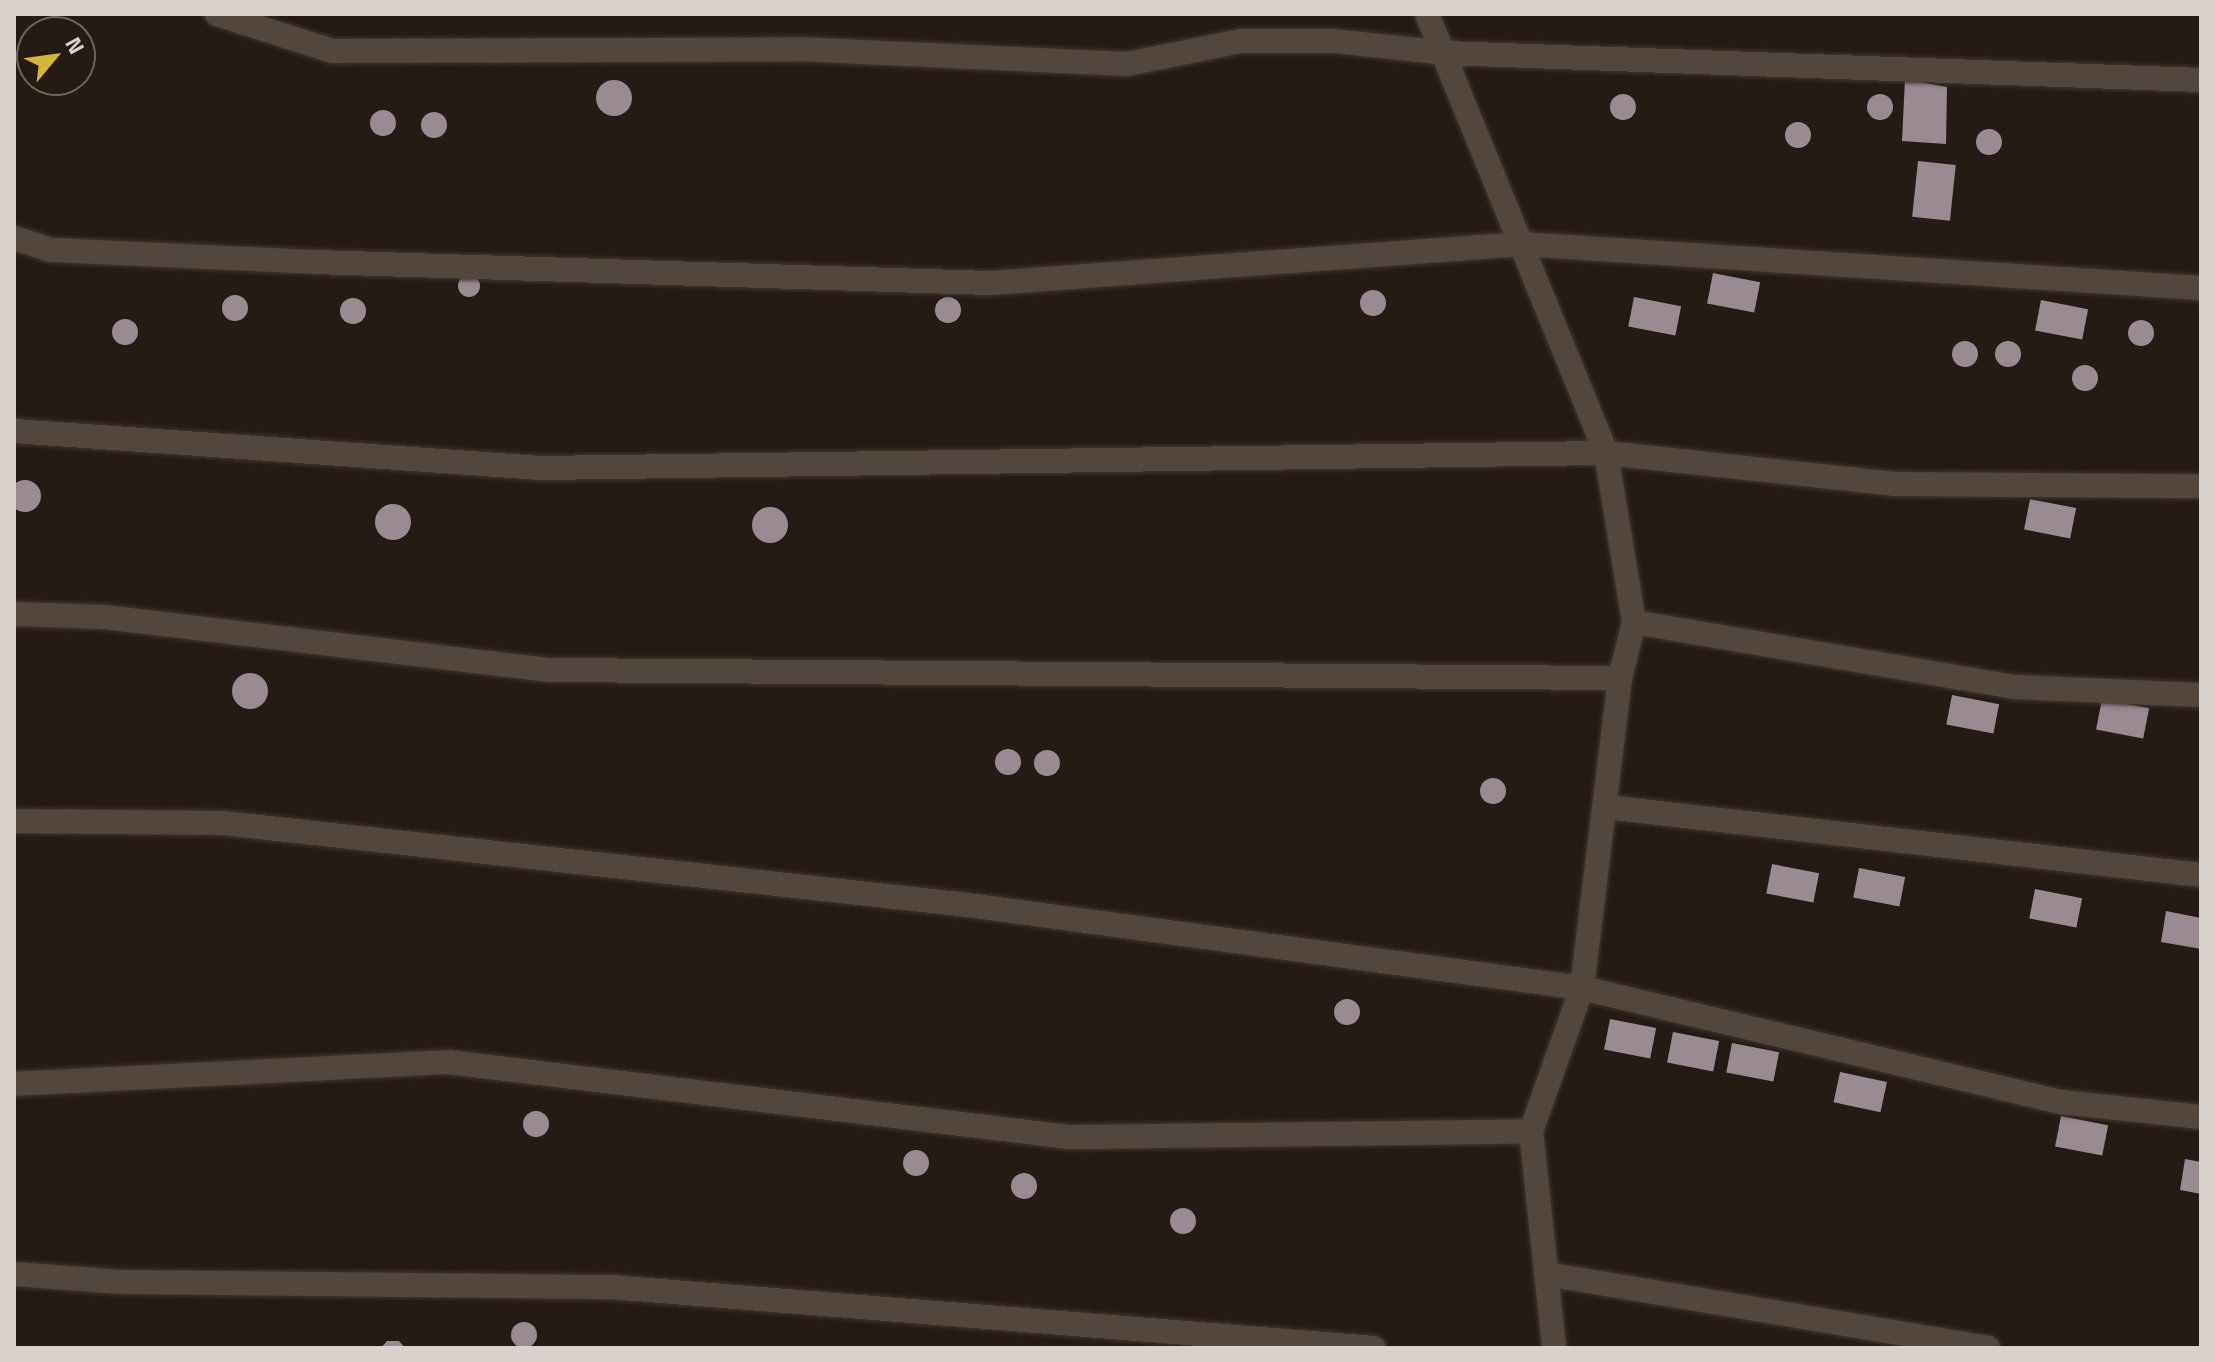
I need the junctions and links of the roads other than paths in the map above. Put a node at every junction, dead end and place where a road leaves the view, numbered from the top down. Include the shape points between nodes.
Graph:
1 (217, 14) edge
2 (1427, 14) edge
3 (1446, 53) junction
4 (2201, 80) edge
5 (14, 238) edge
6 (1522, 244) junction
7 (2201, 288) edge
8 (14, 431) edge
9 (1606, 453) junction
10 (2201, 486) edge
11 (14, 614) edge
12 (1634, 622) junction
13 (1620, 678) junction
14 (2201, 695) edge
15 (1606, 807) junction
16 (14, 821) edge
17 (2201, 875) edge
18 (1582, 988) junction
19 (14, 1084) edge
20 (2201, 1117) edge
21 (1531, 1131) junction
22 (14, 1274) edge
23 (1546, 1274) junction
24 (1374, 1348) edge
25 (1554, 1348) edge
26 (1988, 1348) edge

1 - 3 street via 332,51 796,49 1112,64 1241,41
2 - 3 street
3 - 4 street
3 - 6 street
5 - 6 street via 52,250 283,261 991,283
6 - 7 street
6 - 9 street
8 - 9 street via 541,468
9 - 10 street via 1894,484
9 - 12 street
11 - 13 street via 104,617 550,670
12 - 13 street
12 - 14 street via 2016,687
13 - 15 street
15 - 17 street
15 - 18 street
16 - 18 street via 239,825 968,905
18 - 20 street via 2062,1102
18 - 21 street
19 - 21 street via 448,1062 1069,1137
21 - 23 street
22 - 24 street via 121,1282 611,1287
23 - 25 street
23 - 26 street

